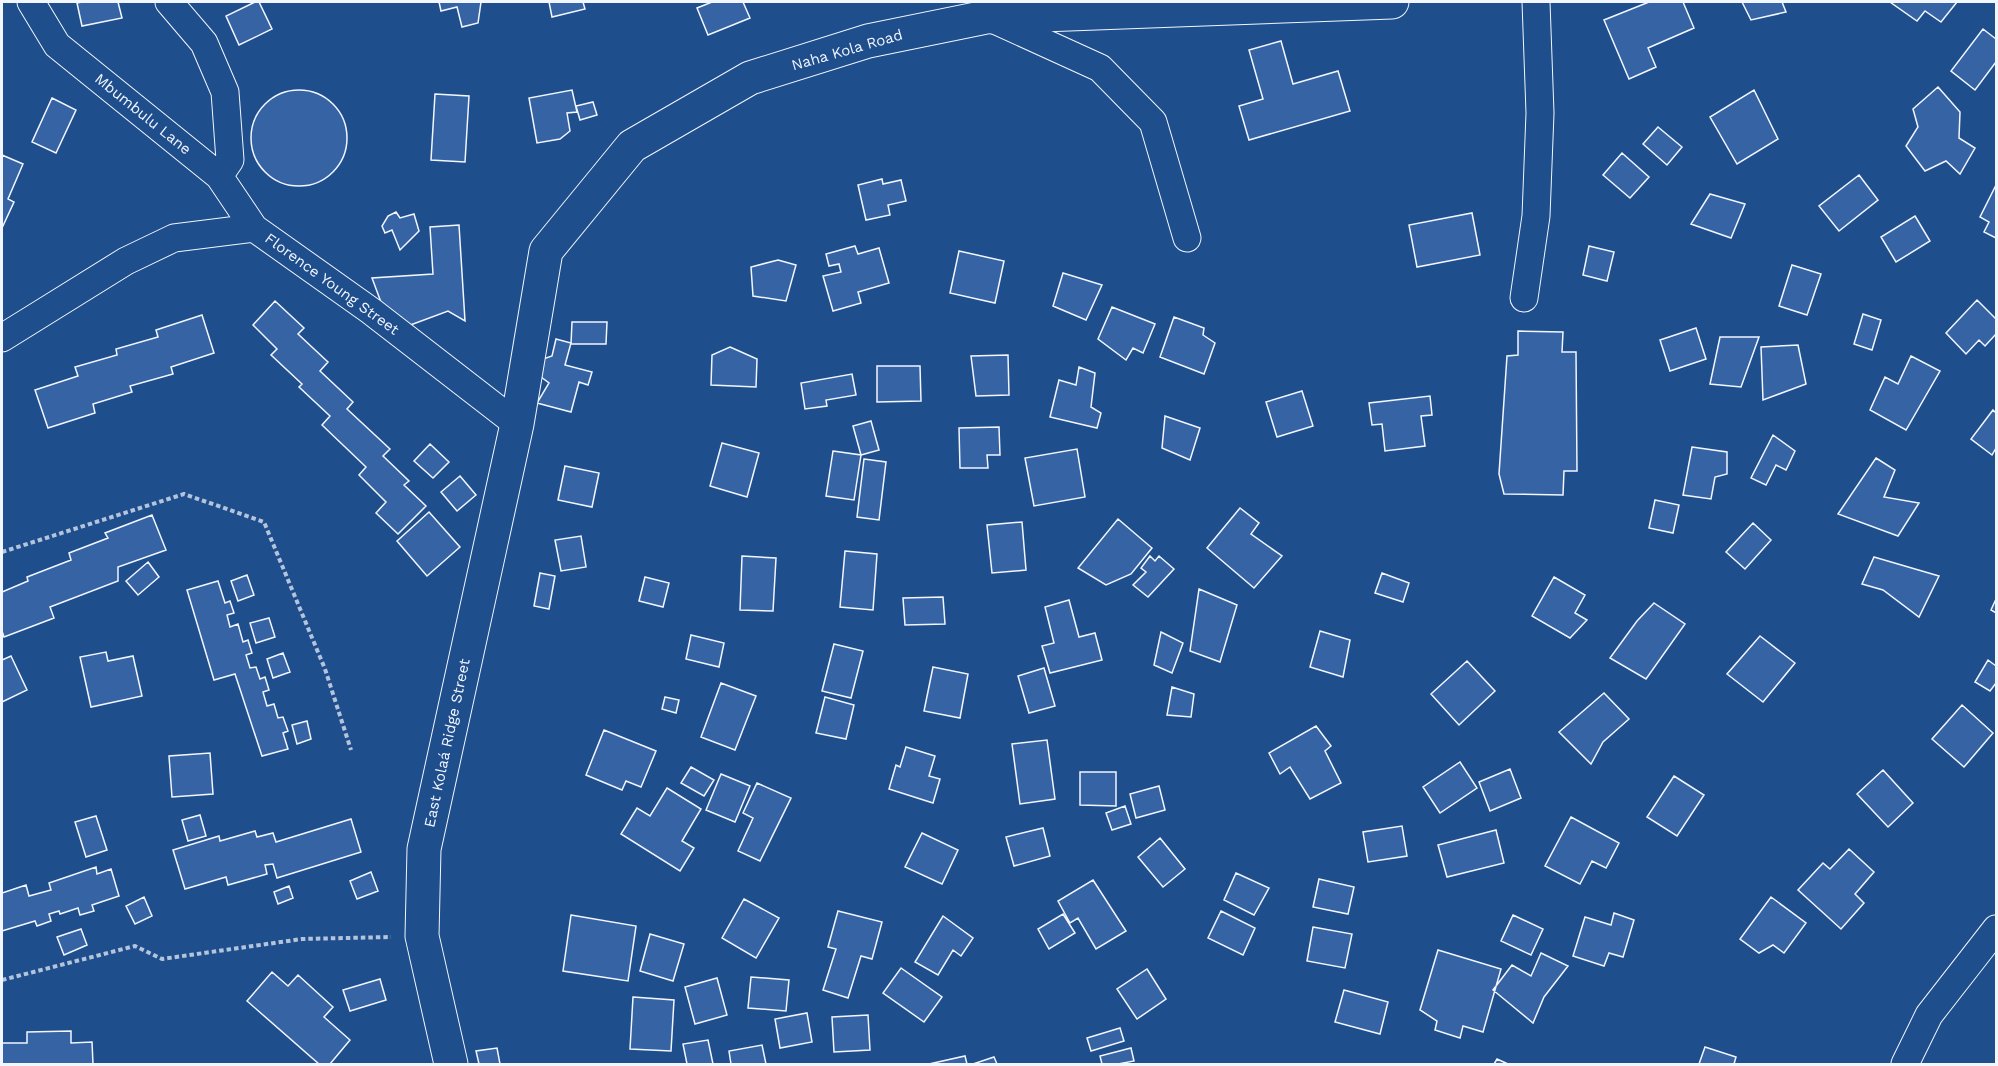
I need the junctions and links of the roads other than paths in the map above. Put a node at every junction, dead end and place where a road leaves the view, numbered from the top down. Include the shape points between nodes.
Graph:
1 (31, 2) edge
2 (169, 2) edge
3 (1392, 2) edge
4 (1536, 2) edge
5 (986, 17) junction
6 (219, 176) junction
7 (254, 228) junction
8 (1187, 238) dead end
9 (1524, 298) dead end
10 (2, 338) edge
11 (517, 424) junction
12 (1996, 929) edge
13 (451, 1065) edge
14 (1905, 1065) edge

1 - 6 street, Mbumbulu Lane via 57,45
2 - 6 street via 204,43 225,92 230,160
3 - 5 street, Naha Kola Road
4 - 9 street via 1540,113 1536,216
5 - 8 street via 1100,68 1153,122
5 - 11 street, Naha Kola Road via 868,41 750,78 632,146 546,251
6 - 7 street, Mbumbulu Lane
7 - 10 street, Florence Young Street via 174,238 126,261
7 - 11 street, Florence Young Street via 371,310
11 - 13 street, East Kolaá Ridge Street via 424,849 422,936
12 - 14 street via 1929,1015

